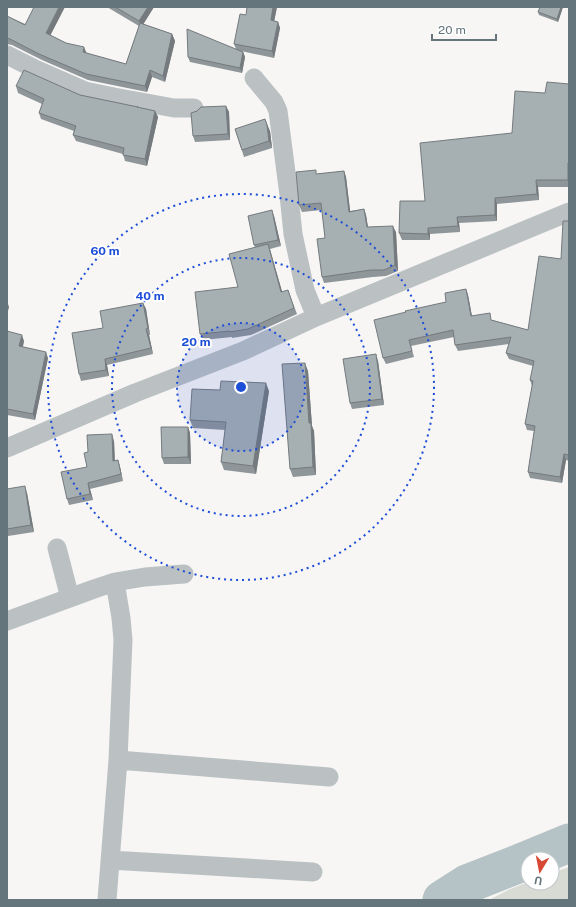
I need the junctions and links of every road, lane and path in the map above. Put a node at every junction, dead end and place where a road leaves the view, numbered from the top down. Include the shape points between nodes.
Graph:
1 (7, 55) edge
2 (254, 78) dead end
3 (194, 108) dead end
4 (569, 212) edge
5 (316, 317) junction
6 (7, 448) edge
7 (57, 548) dead end
8 (184, 574) dead end
9 (116, 582) junction
10 (70, 598) junction
11 (7, 621) edge
12 (118, 760) junction
13 (329, 777) dead end
14 (110, 860) junction
15 (313, 872) dead end
16 (107, 900) edge

1 - 3 street via 85,91 174,108
2 - 5 street via 274,102 278,111 293,234 305,290
4 - 5 street
5 - 6 street
7 - 10 street
8 - 9 street
9 - 10 street
9 - 12 street via 123,640
10 - 11 street
12 - 13 street
12 - 14 street
14 - 15 street
14 - 16 street

